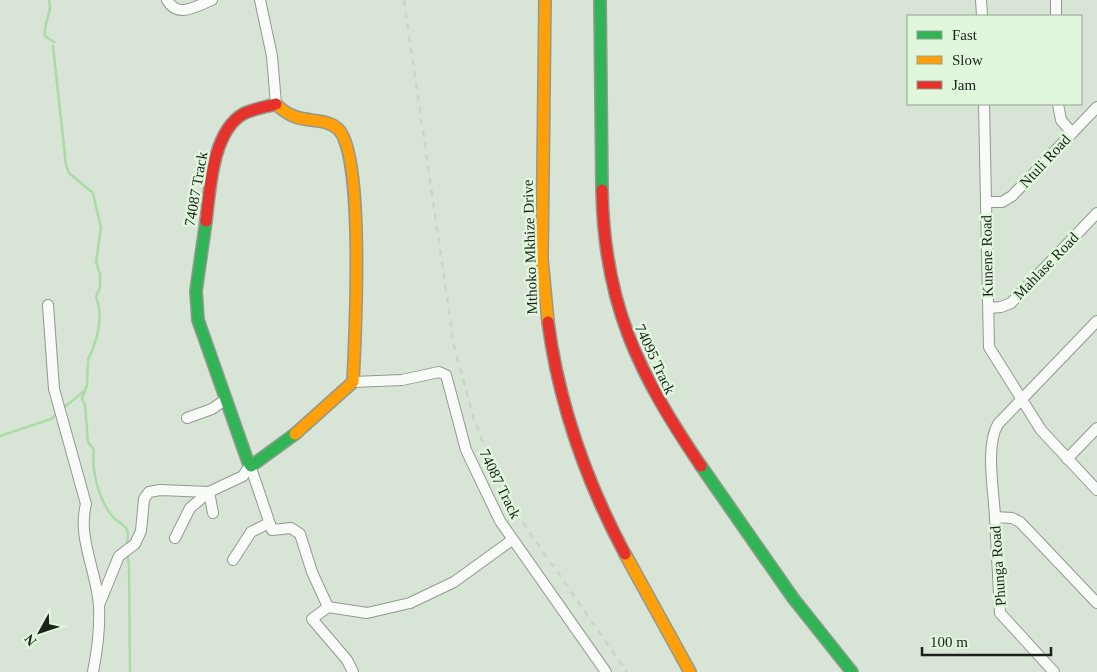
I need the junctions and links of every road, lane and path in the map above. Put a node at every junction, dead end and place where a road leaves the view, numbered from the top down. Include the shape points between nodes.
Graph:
1 (167, 0) edge
2 (212, 0) edge
3 (260, 0) edge
4 (545, 0) edge
5 (600, 0) edge
6 (981, 0) edge
7 (1056, 0) edge
8 (982, 15) edge
9 (1056, 15) edge
10 (276, 104) junction
11 (984, 105) edge
12 (1058, 105) edge
13 (1097, 107) edge
14 (1072, 133) junction
15 (986, 202) junction
16 (1097, 213) edge
17 (48, 305) dead end
18 (989, 308) junction
19 (1097, 321) edge
20 (354, 382) junction
21 (226, 399) junction
22 (1022, 400) junction
23 (188, 418) dead end
24 (1097, 428) edge
25 (1068, 460) junction
26 (250, 465) junction
27 (1097, 490) edge
28 (209, 492) junction
29 (213, 513) dead end
30 (995, 517) junction
31 (269, 523) junction
32 (175, 538) dead end
33 (512, 540) junction
34 (233, 560) dead end
35 (1097, 603) edge
36 (99, 606) junction
37 (328, 607) junction
38 (93, 672) edge
39 (353, 672) edge
40 (606, 672) edge
41 (690, 672) edge
42 (852, 672) edge
43 (1054, 672) edge

1 - 2 street via 173,9 180,11
3 - 10 street via 272,56
4 - 41 street, Mthoko Mkhize Drive via 542,259 544,300 556,374 570,425 601,506
5 - 42 street, 74095 Track via 605,247 610,282 631,347 669,419 827,645
6 - 8 street
7 - 9 street
10 - 20 street via 293,119 332,123 344,136 356,215 358,280
10 - 21 street, 74087 Track via 252,110 236,120 220,142 212,174 196,308
11 - 15 street, Kunene Road
12 - 14 street via 1061,120
13 - 14 street, Ntuli Road
14 - 15 street, Ntuli Road via 1012,196 1002,202
15 - 18 street, Kunene Road
16 - 18 street, Mahlase Road via 1011,303
17 - 36 street via 54,388 86,504 84,530
18 - 22 street, Kunene Road via 989,347
19 - 22 street
20 - 26 street via 303,428 254,466
20 - 33 street, 74087 Track via 402,380 438,372 446,375 466,450
21 - 23 street via 212,409
21 - 26 street, 74087 Track
22 - 25 street, Kunene Road via 1040,430
22 - 30 street via 994,431
24 - 25 street
25 - 27 street, Kunene Road
26 - 28 street via 243,476
26 - 31 street
28 - 29 street
28 - 32 street via 190,508
28 - 36 street via 149,492 144,499 135,544 119,556
30 - 35 street, Phunga Road via 1020,522
30 - 43 street, Phunga Road via 1000,613
31 - 34 street via 251,532
31 - 37 street via 272,530 291,528 300,534
33 - 37 street via 454,582 410,603 367,613
33 - 40 street, 74087 Track
36 - 38 street
37 - 39 street via 312,619 347,660

